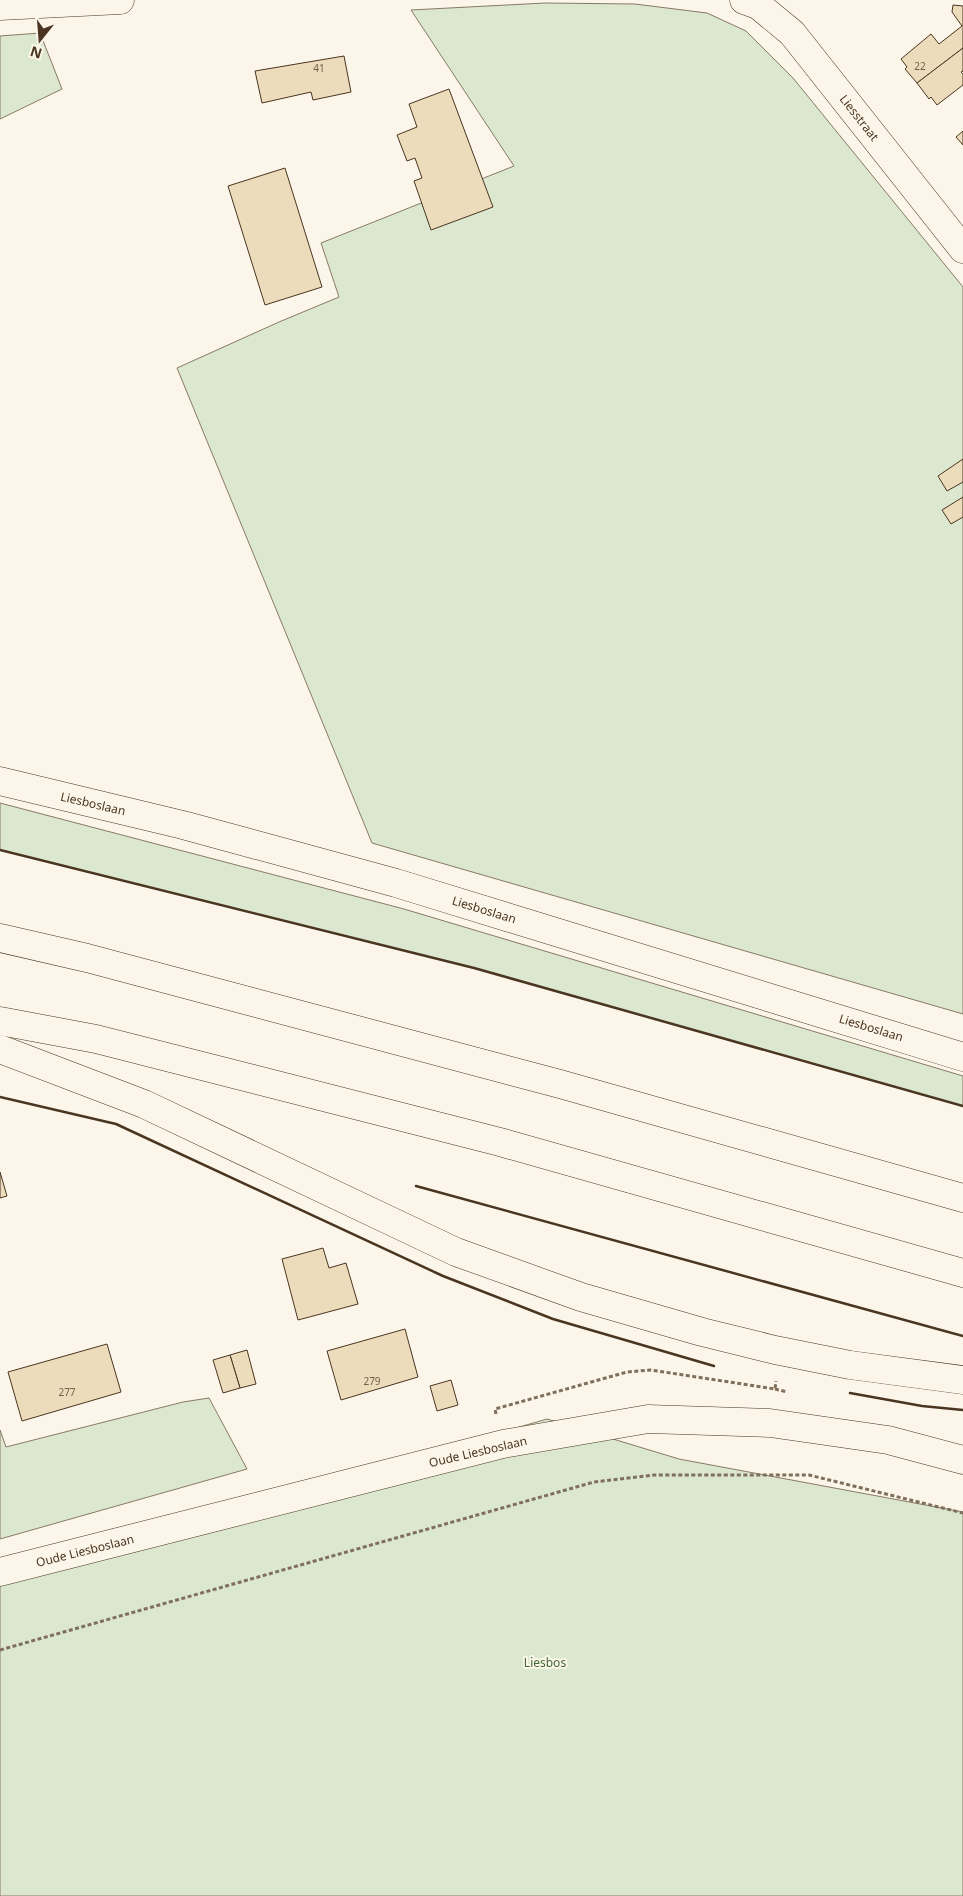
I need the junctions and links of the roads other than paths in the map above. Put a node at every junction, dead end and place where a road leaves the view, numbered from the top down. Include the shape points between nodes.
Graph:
1 (120, 0) edge
2 (757, 2) edge
3 (0, 6) edge
4 (963, 249) edge
5 (0, 782) edge
6 (0, 938) edge
7 (0, 1020) edge
8 (0, 1049) edge
9 (963, 1056) edge
10 (963, 1198) edge
11 (963, 1273) edge
12 (963, 1380) edge
13 (963, 1460) edge
14 (0, 1572) edge

1 - 3 main road
2 - 4 main road, Liesstraat via 792,33
5 - 9 main road, Liesboslaan via 183,825 396,883
6 - 10 main road via 88,958 550,1082
7 - 11 main road via 96,1039 500,1142
8 - 12 main road via 144,1104 456,1252 581,1297 775,1350 850,1365
13 - 14 main road, Oude Liesboslaan via 888,1440 770,1423 648,1420 503,1444

